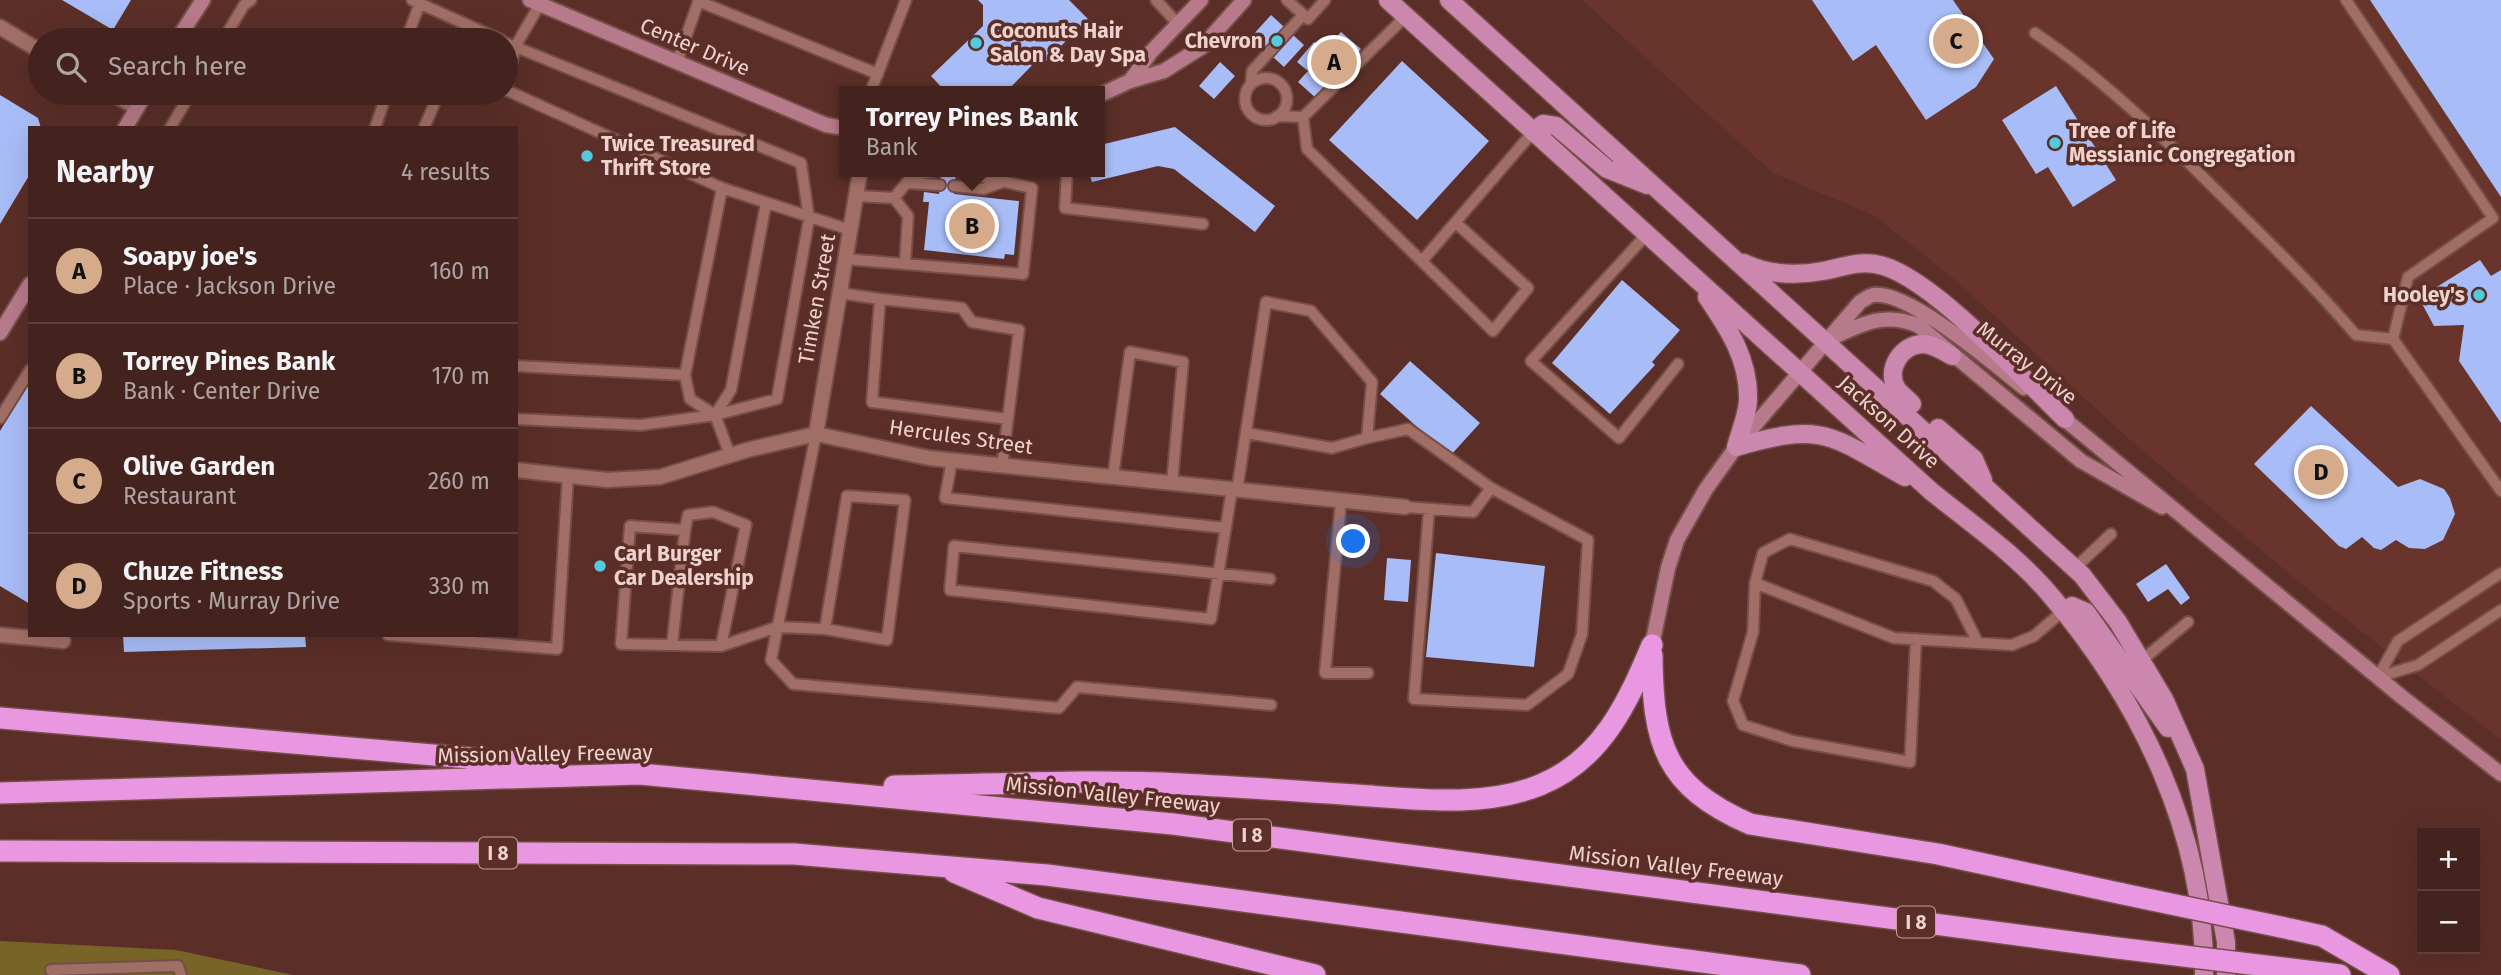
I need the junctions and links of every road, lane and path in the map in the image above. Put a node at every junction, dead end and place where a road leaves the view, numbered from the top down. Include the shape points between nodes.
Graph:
1 (203, 0) edge
2 (251, 0) edge
3 (699, 0) edge
4 (906, 0) edge
5 (1156, 0) edge
6 (1201, 0) edge
7 (1244, 0) edge
8 (1287, 0) edge
9 (1325, 0) edge
10 (1388, 0) edge
11 (1449, 0) edge
12 (2346, 0) edge
13 (416, 1) edge
14 (535, 2) edge
15 (1303, 15) junction
16 (1406, 16) junction
17 (467, 25) junction
18 (1179, 25) junction
19 (0, 27) edge
20 (185, 28) edge
21 (230, 28) edge
22 (409, 28) edge
23 (466, 28) edge
24 (474, 28) edge
25 (518, 31) edge
26 (2035, 33) dead end
27 (28, 44) edge
28 (518, 48) edge
29 (677, 62) junction
30 (878, 74) junction
31 (1130, 81) junction
32 (1251, 84) junction
33 (873, 86) edge
34 (1105, 93) edge
35 (518, 95) edge
36 (132, 105) edge
37 (139, 105) edge
38 (184, 105) edge
39 (383, 105) edge
40 (434, 105) edge
41 (137, 108) junction
42 (1277, 117) junction
43 (1303, 117) junction
44 (126, 126) edge
45 (171, 126) edge
46 (376, 126) edge
47 (425, 126) edge
48 (839, 127) edge
49 (1533, 132) junction
50 (859, 177) edge
51 (911, 177) edge
52 (982, 177) edge
53 (1067, 177) edge
54 (1003, 182) junction
55 (906, 183) junction
56 (940, 186) dead end
57 (954, 186) dead end
58 (722, 188) junction
59 (1659, 191) junction
60 (856, 196) junction
61 (894, 198) junction
62 (766, 202) junction
63 (2497, 218) edge
64 (809, 219) junction
65 (1456, 223) junction
66 (1203, 224) dead end
67 (850, 230) junction
68 (1647, 234) junction
69 (845, 259) junction
70 (1735, 259) junction
71 (1422, 261) junction
72 (905, 264) junction
73 (1686, 269) junction
74 (27, 293) edge
75 (839, 293) junction
76 (880, 299) junction
77 (0, 333) edge
78 (2393, 339) junction
79 (1826, 341) junction
80 (1952, 356) junction
81 (1678, 364) dead end
82 (518, 366) edge
83 (1800, 372) junction
84 (28, 373) edge
85 (685, 375) junction
86 (1, 415) edge
87 (715, 415) junction
88 (518, 419) edge
89 (1008, 419) junction
90 (2065, 419) junction
91 (1246, 433) junction
92 (816, 434) junction
93 (1367, 438) junction
94 (1736, 447) junction
95 (730, 455) junction
96 (952, 460) junction
97 (1002, 466) junction
98 (518, 470) edge
99 (568, 476) junction
100 (1113, 477) junction
101 (1172, 483) junction
102 (1491, 488) junction
103 (1235, 489) junction
104 (1988, 489) junction
105 (2501, 491) edge
106 (1932, 492) junction
107 (1341, 500) junction
108 (1405, 507) joint
109 (1429, 509) junction
110 (2196, 527) junction
111 (1226, 528) junction
112 (685, 530) junction
113 (2111, 534) dead end
114 (2075, 568) junction
115 (2501, 573) edge
116 (1219, 574) junction
117 (1270, 579) dead end
118 (1755, 583) junction
119 (2501, 610) edge
120 (2063, 611) junction
121 (2188, 621) dead end
122 (777, 627) junction
123 (825, 629) junction
124 (0, 634) edge
125 (28, 636) edge
126 (412, 637) edge
127 (1916, 639) junction
128 (1978, 643) junction
129 (672, 645) junction
130 (1652, 645) junction
131 (721, 646) junction
132 (2141, 661) junction
133 (1368, 673) dead end
134 (2378, 677) junction
135 (1271, 705) dead end
136 (0, 718) edge
137 (2195, 769) junction
138 (640, 774) junction
139 (2501, 774) edge
140 (779, 787) junction
141 (0, 793) edge
142 (0, 851) edge
143 (63, 851) junction
144 (0, 858) edge
145 (933, 863) junction
146 (51, 970) dead end
147 (116, 973) edge
148 (181, 975) edge
149 (1315, 975) edge
150 (1800, 975) edge
151 (2204, 975) edge
152 (2226, 975) edge
153 (2340, 975) edge
154 (2389, 975) edge

1 - 20 main road
2 - 21 lane
3 - 29 lane
3 - 30 lane
4 - 30 lane
5 - 18 lane
6 - 18 main road
7 - 31 main road via 1202,47 1164,71
8 - 15 lane
9 - 15 lane via 1308,19
10 - 16 main road, Jackson Drive
11 - 59 main road, Jackson Drive
12 - 63 lane
13 - 17 lane
13 - 22 lane
14 - 25 lane
14 - 29 main road, Center Drive
15 - 32 lane via 1252,71
16 - 43 lane
16 - 49 main road, Jackson Drive
17 - 23 lane
17 - 24 lane
18 - 31 main road
19 - 27 street
26 - 78 lane via 2068,55 2188,162 2356,335
28 - 64 lane via 801,163
29 - 48 main road, Center Drive
30 - 33 lane
31 - 34 main road
32 - 42 lane via 1248,108 1261,119
32 - 42 lane via 1266,78 1286,90 1287,105
35 - 58 lane
36 - 41 street
37 - 41 main road
38 - 45 lane
39 - 46 lane
40 - 47 lane
41 - 44 main road
42 - 43 lane
43 - 71 lane via 1307,149
49 - 59 main road via 1548,122 1556,125 1607,169
49 - 65 lane
49 - 68 main road, Jackson Drive
50 - 60 street, Timken Street
51 - 55 lane
52 - 54 lane
53 - 66 lane via 1065,208
54 - 57 lane via 984,189
54 - 72 lane via 1032,188 1023,274
55 - 56 lane
55 - 61 lane
58 - 62 lane
58 - 85 lane
59 - 70 main road, Jackson Drive
60 - 61 lane
60 - 67 street, Timken Street
61 - 72 lane via 908,216
62 - 64 lane
62 - 87 lane via 731,390
63 - 78 lane via 2408,278
64 - 67 lane
64 - 87 lane via 777,399
65 - 71 lane
65 - 71 lane via 1528,288 1493,331
67 - 69 street, Timken Street
68 - 73 main road, Jackson Drive
68 - 81 lane via 1531,361 1619,438
69 - 72 lane
69 - 75 street, Timken Street
70 - 79 main road, Jackson Drive
70 - 90 main road via 1779,274 1825,271 1858,262 1893,269 1955,314
73 - 83 main road, Jackson Drive
73 - 94 main road via 1730,330 1742,358 1749,401
74 - 77 main road
75 - 76 lane
75 - 92 street, Timken Street
76 - 89 lane via 962,308 972,322 1019,330
76 - 89 lane via 872,402
78 - 105 lane
79 - 80 main road, Murray Drive via 1871,319 1898,319 1937,338
79 - 83 main road, Murray Drive
79 - 90 main road, Murray Drive via 1860,302 1875,295 1899,299 1951,331
79 - 104 main road, Jackson Drive
80 - 104 main road via 1928,345 1909,348 1897,359 1892,378 1897,389 1974,459
80 - 110 main road, Murray Drive via 2081,461
82 - 85 lane
83 - 94 main road, Murray Drive
83 - 106 main road, Jackson Drive
84 - 86 lane
85 - 87 lane via 690,399
87 - 88 lane via 641,425
87 - 95 lane
89 - 97 lane
90 - 110 main road, Murray Drive
91 - 93 lane via 1332,448
91 - 93 lane via 1266,302 1311,311 1372,382
91 - 103 lane
92 - 95 street, Hercules Street
92 - 96 street, Hercules Street
92 - 122 lane
93 - 102 lane via 1408,429
94 - 106 main road via 1788,433 1824,434
94 - 130 main road, Murray Drive via 1677,540 1659,600
95 - 99 street, Hercules Street via 660,477 607,480
96 - 97 street, Hercules Street
96 - 111 lane via 945,498
97 - 100 street, Hercules Street
98 - 99 street, Hercules Street
99 - 126 lane via 557,649
100 - 101 street, Hercules Street
100 - 101 lane via 1130,352 1183,362
101 - 103 street, Hercules Street
102 - 109 lane via 1473,512
102 - 109 lane via 1588,540 1582,634 1568,674 1527,705 1414,699
103 - 107 street, Hercules Street
103 - 111 lane
104 - 114 main road, Jackson Drive
106 - 120 main road, Jackson Drive via 2004,550
107 - 108 street, Hercules Street
107 - 133 lane via 1325,673
108 - 109 lane
110 - 134 main road, Murray Drive
111 - 116 lane
112 - 129 lane
112 - 129 lane via 630,526 621,644
112 - 131 lane via 688,515 713,512 747,525
113 - 114 lane
114 - 132 main road, Jackson Drive via 2118,622
115 - 134 lane via 2398,640
116 - 116 lane via 1211,619 950,590 954,546
116 - 117 lane
118 - 127 lane via 1894,638
118 - 127 lane via 1754,632 1733,701 1743,724 1793,741 1910,762
118 - 128 lane via 1763,552 1790,539 1933,581 1956,599
119 - 134 lane via 2418,665
120 - 128 lane via 2034,636 2012,646
120 - 137 main road via 2079,607 2091,618
120 - 151 main road, Jackson Drive via 2088,644 2160,765 2199,893
121 - 132 lane
122 - 123 lane
122 - 131 lane
122 - 135 lane via 771,660 793,684 1059,708 1077,687
123 - 123 lane via 887,640 905,500 847,496
124 - 125 street
127 - 128 lane
129 - 131 lane
130 - 140 highway via 1628,702 1604,738 1577,765 1540,786 1497,798 1410,799 1178,783
130 - 154 highway, bridge via 1659,735 1672,767 1696,795 1750,824 1938,854 2322,936
132 - 137 main road, Jackson Drive via 2164,699
134 - 139 main road, Murray Drive
136 - 138 highway
137 - 152 main road, Jackson Drive via 2226,942
138 - 140 highway, Mission Valley Freeway / I 8
138 - 141 highway, Mission Valley Freeway / I 8
140 - 153 highway, Mission Valley Freeway / I 8, bridge via 1173,824
142 - 143 highway, I 8
143 - 144 highway
143 - 145 highway, I 8 via 794,854
145 - 149 highway via 1038,908
145 - 150 highway, I 8
146 - 147 lane
147 - 148 lane via 178,966

